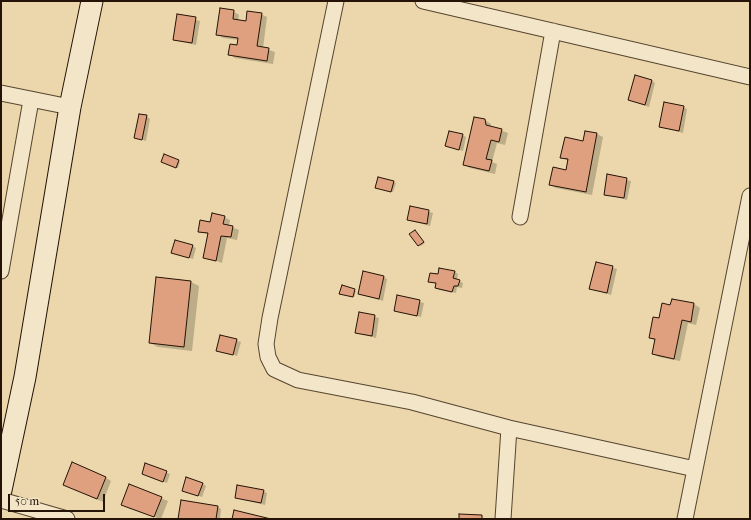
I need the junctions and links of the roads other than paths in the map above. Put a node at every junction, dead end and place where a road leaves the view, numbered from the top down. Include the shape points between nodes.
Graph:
1 (92, 1) edge
2 (336, 1) edge
3 (423, 1) edge
4 (553, 31) junction
5 (750, 77) edge
6 (1, 93) edge
7 (31, 100) junction
8 (70, 107) junction
9 (750, 196) edge
10 (520, 217) dead end
11 (1, 271) edge
12 (509, 428) junction
13 (695, 469) junction
14 (1, 490) edge
15 (1, 500) edge
16 (67, 519) edge
17 (503, 519) edge
18 (685, 519) edge

1 - 8 main road
2 - 12 street via 270,318 266,344 268,357 274,369 298,380 412,402
3 - 4 street
4 - 5 street
4 - 10 street
6 - 7 street
7 - 8 street
7 - 11 street
8 - 14 main road via 25,377
9 - 13 street
12 - 13 street
12 - 17 street
13 - 18 street
15 - 16 street

